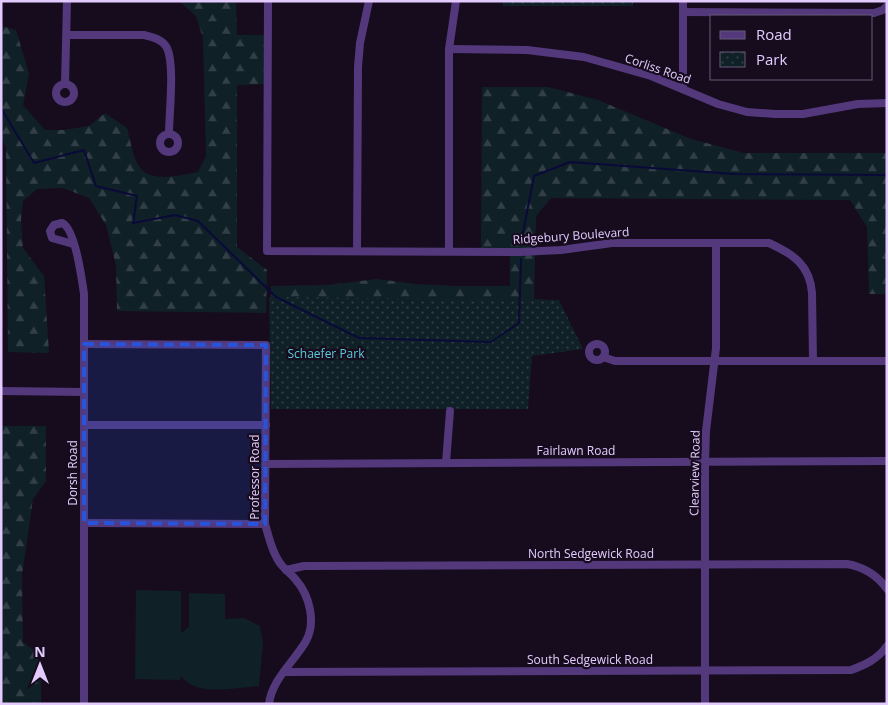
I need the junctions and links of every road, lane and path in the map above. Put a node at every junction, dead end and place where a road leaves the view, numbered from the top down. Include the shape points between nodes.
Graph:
1 (66, 1) edge
2 (268, 1) edge
3 (369, 1) edge
4 (456, 1) edge
5 (683, 1) edge
6 (887, 6) edge
7 (683, 12) junction
8 (67, 36) junction
9 (449, 49) junction
10 (65, 84) dead end
11 (683, 89) junction
12 (887, 103) edge
13 (169, 134) dead end
14 (73, 244) dead end
15 (716, 244) junction
16 (356, 251) junction
17 (449, 252) junction
18 (84, 344) junction
19 (604, 357) dead end
20 (813, 361) junction
21 (887, 361) edge
22 (714, 362) junction
23 (1, 391) edge
24 (84, 392) junction
25 (450, 411) dead end
26 (84, 425) junction
27 (266, 425) junction
28 (887, 461) edge
29 (705, 462) junction
30 (446, 463) junction
31 (266, 464) junction
32 (84, 523) junction
33 (265, 524) junction
34 (705, 565) junction
35 (286, 570) junction
36 (887, 589) edge
37 (887, 646) edge
38 (705, 671) junction
39 (284, 672) junction
40 (84, 704) edge
41 (268, 704) edge
42 (705, 704) edge

1 - 8 street
2 - 16 street, Ridgebury Boulevard via 267,252
3 - 16 street via 358,67
4 - 9 street
5 - 7 street
6 - 7 street via 868,14
7 - 11 street
8 - 10 street
8 - 13 street via 155,37 166,47 170,63
9 - 11 street, Corliss Road via 527,50 575,55 651,76
9 - 17 street
11 - 12 street, Corliss Road via 747,112 775,114 803,114 858,104
14 - 18 street, Dorsh Road via 84,294
15 - 17 street, Ridgebury Boulevard via 612,243 545,251
15 - 20 street, Ridgebury Boulevard via 769,244 788,252 799,262 811,285
15 - 22 street, Clearview Road
16 - 17 street, Ridgebury Boulevard
18 - 24 street, Dorsh Road
18 - 27 street, Professor Road via 266,345
19 - 22 street via 615,362
20 - 21 street
20 - 22 street
22 - 29 street, Clearview Road
23 - 24 street
24 - 26 street, Dorsh Road
25 - 30 street
26 - 27 street
26 - 32 street, Dorsh Road
27 - 31 street, Professor Road
28 - 29 street, Fairlawn Road
29 - 30 street, Fairlawn Road
29 - 34 street, Clearview Road
30 - 31 street, Fairlawn Road
31 - 33 street, Professor Road
32 - 33 street
32 - 40 street, Dorsh Road
33 - 35 street, Professor Road via 272,550
34 - 35 street, North Sedgewick Road via 314,566
34 - 36 street, North Sedgewick Road via 847,564 868,571
34 - 38 street, Clearview Road
35 - 39 street, Professor Road via 298,582 308,602 311,619 310,635
37 - 38 street, South Sedgewick Road via 874,660 851,670
38 - 39 street, South Sedgewick Road
38 - 42 street, Clearview Road
39 - 41 street, Professor Road via 276,681

